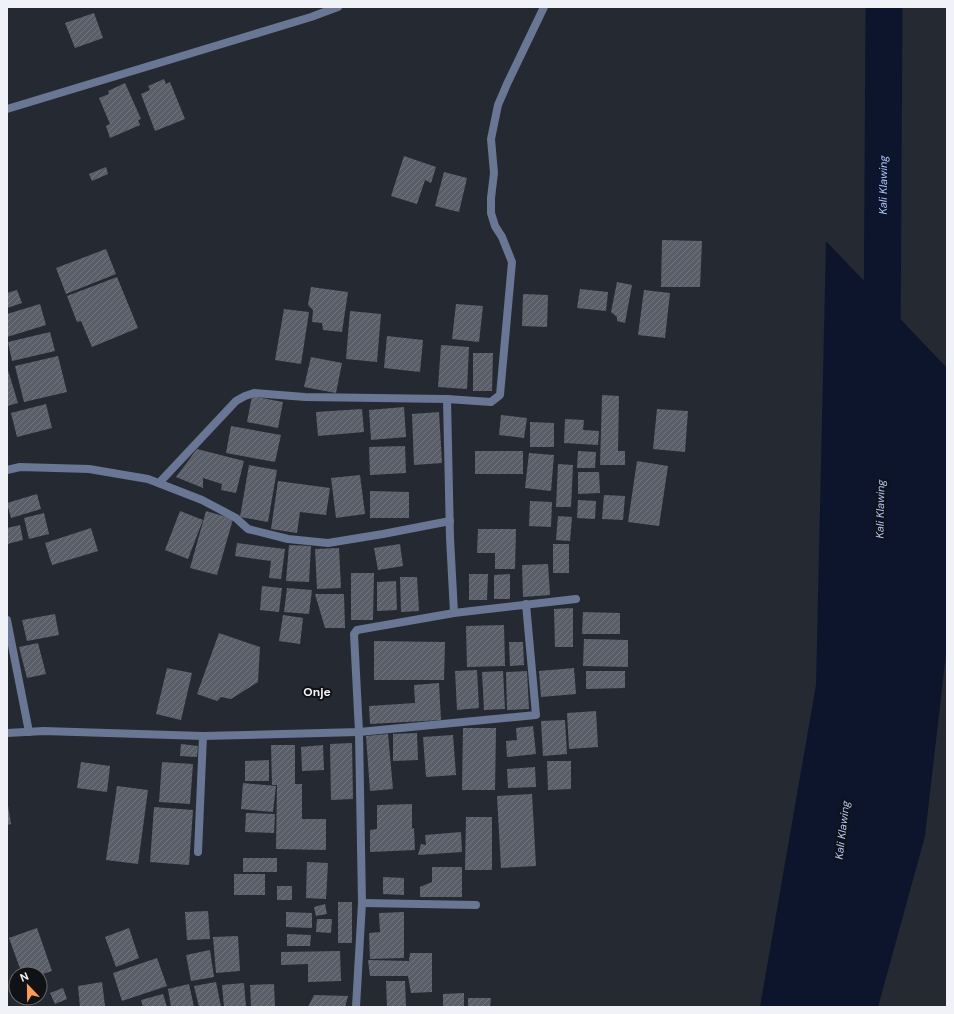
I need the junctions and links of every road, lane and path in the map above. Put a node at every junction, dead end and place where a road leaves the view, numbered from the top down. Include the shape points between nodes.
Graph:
1 (338, 7) edge
2 (544, 7) edge
3 (7, 109) edge
4 (447, 399) junction
5 (7, 470) edge
6 (158, 484) junction
7 (450, 521) junction
8 (576, 599) dead end
9 (526, 604) junction
10 (454, 613) junction
11 (7, 620) edge
12 (29, 732) junction
13 (359, 732) junction
14 (7, 733) edge
15 (202, 736) junction
16 (198, 852) dead end
17 (362, 903) junction
18 (476, 905) dead end
19 (356, 1007) edge

1 - 3 street
2 - 4 street via 498,105 491,139 494,173 491,213 512,262 500,395 492,402
4 - 6 street via 305,397 254,393 236,401
4 - 7 street
5 - 6 street via 20,467 89,469
6 - 7 street via 202,500 236,518 248,529 288,539 328,543
7 - 10 street
8 - 9 street
9 - 10 street
9 - 13 street via 536,715
10 - 13 street via 357,630 354,634
11 - 12 street
12 - 14 street
12 - 15 street
13 - 15 street
13 - 17 street
15 - 16 street
17 - 18 street
17 - 19 street

